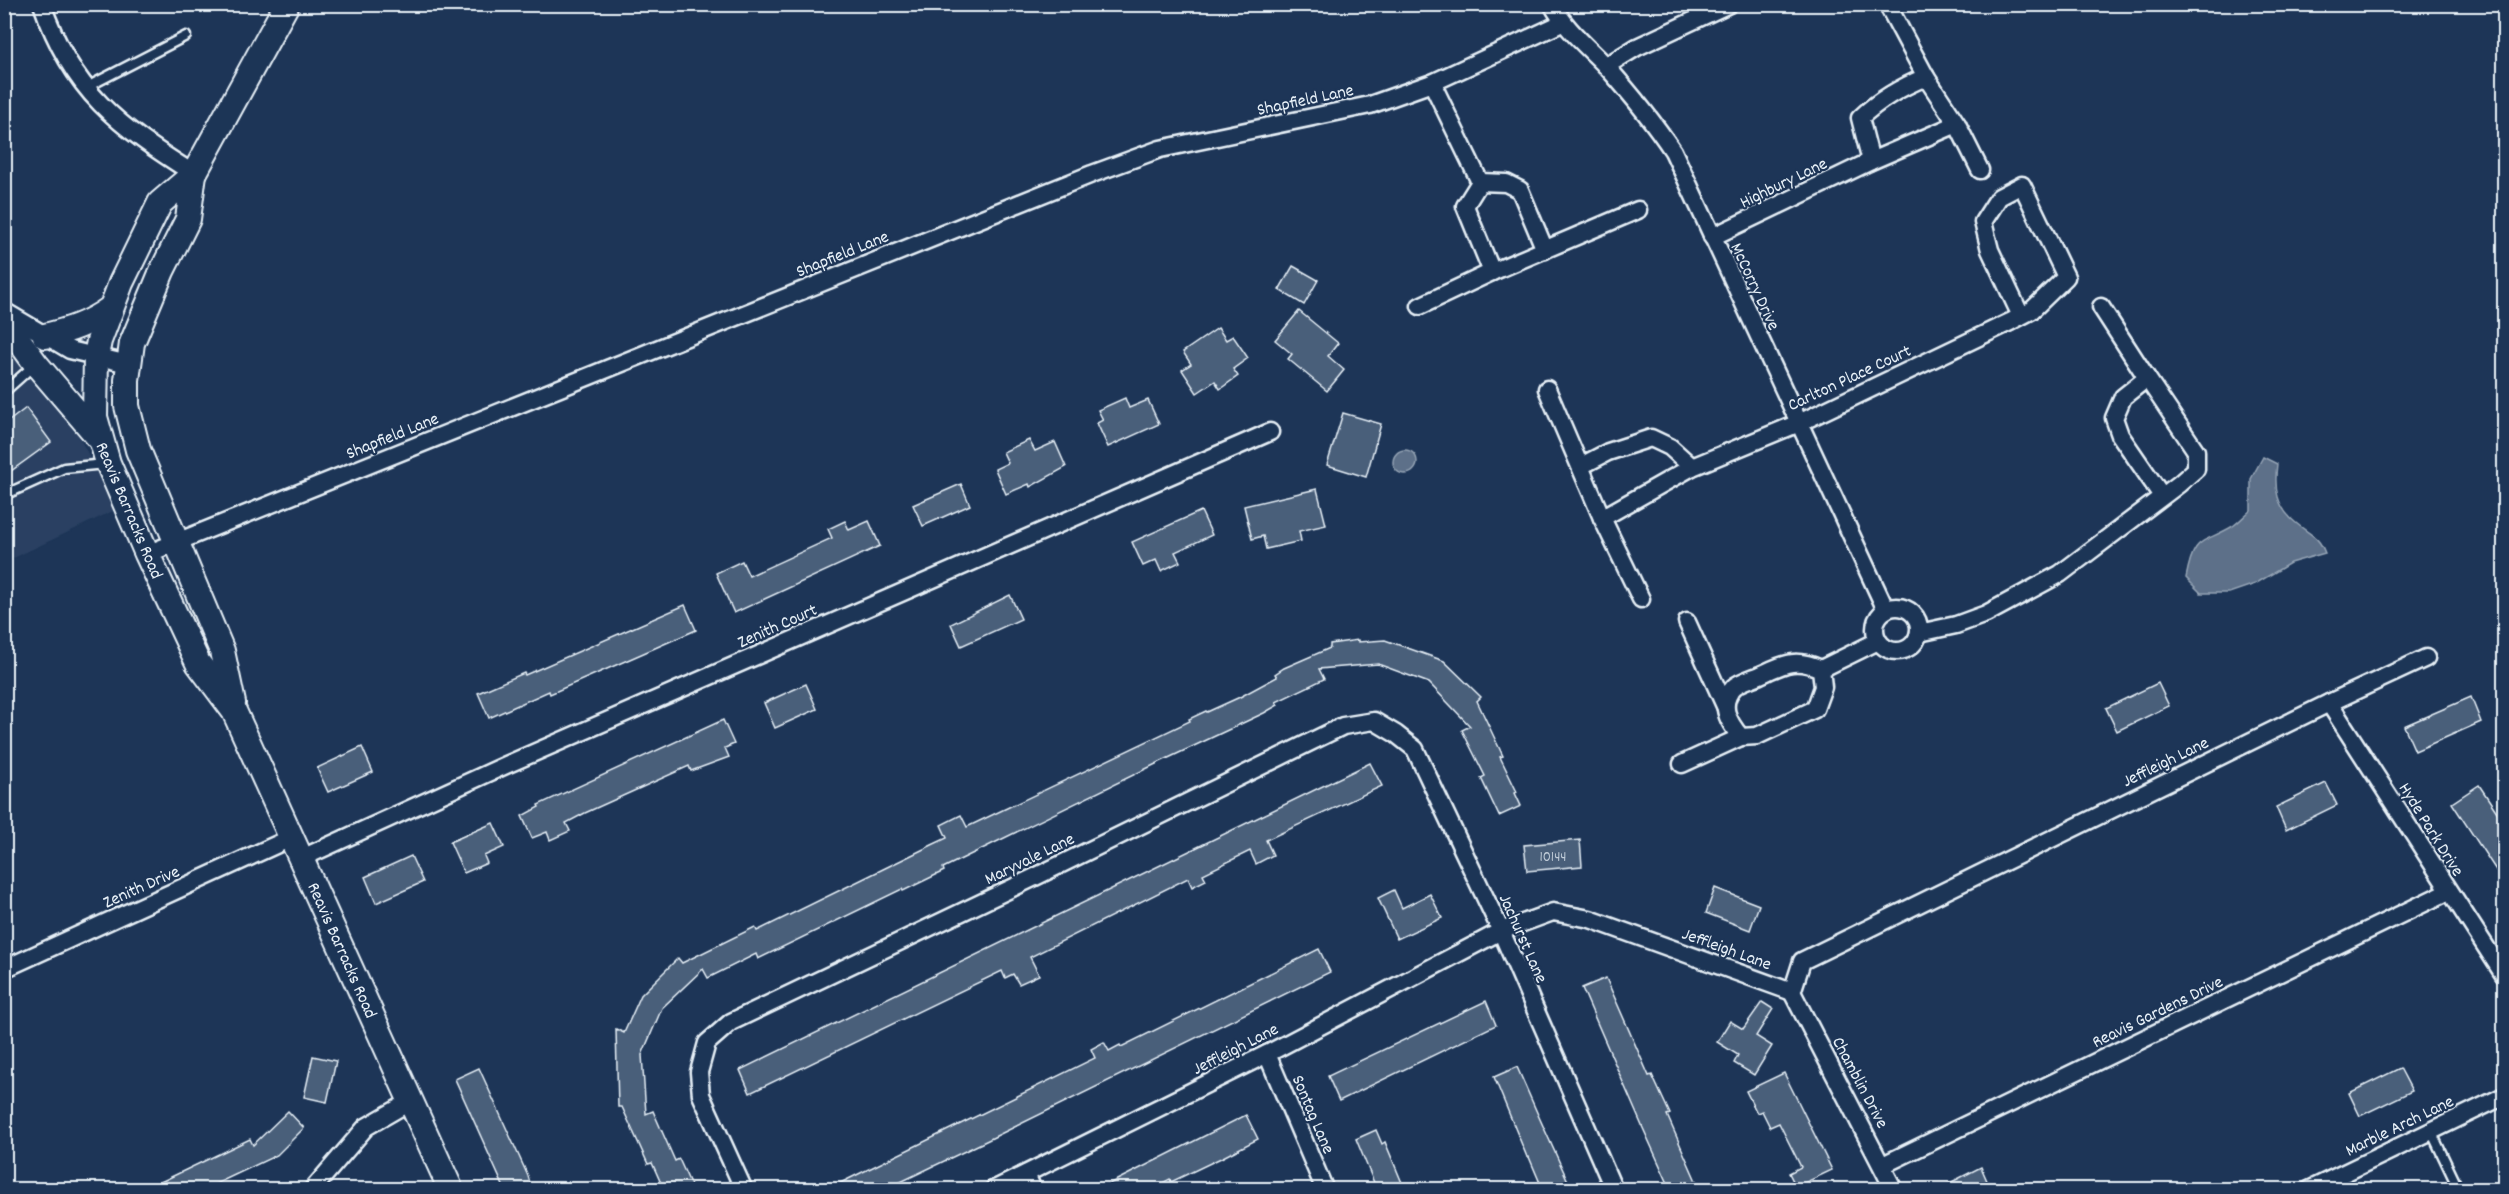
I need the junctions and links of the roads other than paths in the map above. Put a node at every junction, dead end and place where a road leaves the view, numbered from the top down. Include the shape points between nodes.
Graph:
1 (42, 4) edge
2 (287, 4) edge
3 (1552, 4) edge
4 (1729, 4) edge
5 (1887, 4) edge
6 (1562, 23) junction
7 (186, 36) dead end
8 (1606, 66) junction
9 (1926, 77) junction
10 (1432, 83) junction
11 (85, 88) junction
12 (1957, 124) junction
13 (1870, 161) junction
14 (1980, 170) dead end
15 (194, 174) junction
16 (1480, 182) junction
17 (1638, 210) dead end
18 (1712, 237) junction
19 (1545, 250) junction
20 (1492, 272) junction
21 (1420, 306) dead end
22 (2101, 307) dead end
23 (111, 308) junction
24 (4, 311) edge
25 (2021, 316) junction
26 (4, 320) edge
27 (45, 336) junction
28 (96, 356) junction
29 (36, 364) junction
30 (128, 364) junction
31 (2147, 378) junction
32 (1546, 389) dead end
33 (4, 392) edge
34 (1798, 423) junction
35 (1270, 432) dead end
36 (100, 439) junction
37 (108, 463) junction
38 (1581, 466) junction
39 (1692, 467) junction
40 (4, 495) edge
41 (2162, 496) junction
42 (1602, 518) junction
43 (176, 543) junction
44 (147, 554) junction
45 (1641, 599) dead end
46 (1886, 610) junction
47 (1687, 622) dead end
48 (1918, 633) junction
49 (1878, 641) junction
50 (2426, 658) dead end
51 (1821, 669) junction
52 (2329, 703) junction
53 (1725, 706) junction
54 (234, 711) junction
55 (1374, 721) joint
56 (1741, 737) junction
57 (1682, 764) dead end
58 (297, 847) junction
59 (2449, 891) junction
60 (1501, 931) junction
61 (4, 969) edge
62 (2505, 975) edge
63 (1792, 992) junction
64 (1267, 1054) junction
65 (2505, 1096) edge
66 (411, 1101) junction
67 (2431, 1131) junction
68 (1882, 1165) junction
69 (1026, 1174) junction
70 (312, 1190) edge
71 (451, 1190) edge
72 (744, 1190) edge
73 (993, 1190) edge
74 (1033, 1190) edge
75 (1325, 1190) edge
76 (1614, 1190) edge
77 (1894, 1190) edge
78 (2309, 1190) edge
79 (2459, 1190) edge

1 - 11 street via 61,51
2 - 15 main road, Reavis Barracks Road
3 - 6 street, McCorry Drive
4 - 8 street via 1637,47
5 - 9 street
6 - 8 street, McCorry Drive
6 - 10 street, Shapfield Lane
7 - 11 lane
8 - 18 street, McCorry Drive via 1673,151
9 - 12 street
9 - 13 street via 1875,104 1860,118
10 - 16 street
10 - 43 street, Shapfield Lane via 1370,105 1160,149
11 - 15 street via 117,121
12 - 13 street, Highbury Lane
12 - 14 street
13 - 18 street, Highbury Lane
15 - 23 main road, Reavis Barracks Road via 160,203
15 - 30 main road, Reavis Barracks Road via 188,219 139,323
16 - 19 street via 1506,183 1520,190
16 - 20 street via 1465,206
17 - 19 street
18 - 34 street, McCorry Drive
19 - 20 street
20 - 21 street
22 - 31 street
23 - 27 main road via 92,322
23 - 28 main road, Reavis Barracks Road
24 - 27 street
25 - 25 street, Carlton Place Court via 2066,276 2022,185 1999,197 1983,222 1990,250
25 - 34 street, Carlton Place Court
26 - 29 main road
27 - 28 street via 70,350
28 - 30 street
28 - 36 main road, Reavis Barracks Road via 95,417
29 - 33 lane
29 - 36 main road
30 - 43 main road, Reavis Barracks Road via 127,406 132,433
31 - 41 street via 2123,397 2114,418
31 - 41 street via 2196,452 2196,469
32 - 38 street
34 - 39 street, Carlton Place Court
34 - 46 street, McCorry Drive
35 - 58 street, Zenith Court via 506,765
36 - 37 main road, Reavis Barracks Road
37 - 40 lane via 64,468
37 - 44 main road, Reavis Barracks Road
38 - 39 street via 1651,438 1670,447
38 - 42 street
39 - 42 street, Carlton Place Court
41 - 48 street via 2061,574 1986,614 1948,628
42 - 45 street
43 - 44 street, Shapfield Lane
43 - 54 main road, Reavis Barracks Road via 222,651
44 - 54 main road, Reavis Barracks Road via 198,663
46 - 48 street via 1900,607 1913,614
46 - 49 street via 1877,620
47 - 53 street
48 - 49 street via 1915,642 1903,651 1888,650
49 - 51 street
50 - 52 street, Jeffleigh Lane
51 - 53 street via 1806,662 1787,663 1734,687
51 - 56 street via 1823,687 1815,708 1757,736
52 - 59 street, Hyde Park Drive
52 - 63 street, Jeffleigh Lane via 1802,962
53 - 56 street via 1729,723
54 - 58 main road, Reavis Barracks Road
55 - 60 street, Jachurst Lane via 1415,749
55 - 72 street, Maryvale Lane via 1343,726 731,1022 706,1043 699,1072 701,1095
56 - 57 street
58 - 61 street, Zenith Drive
58 - 66 main road, Reavis Barracks Road
59 - 62 street, Hyde Park Drive
59 - 68 street, Reavis Gardens Drive
60 - 63 street, Jeffleigh Lane via 1553,912 1590,919
60 - 64 street, Jeffleigh Lane
60 - 76 street, Jachurst Lane
63 - 68 street, Chamblin Drive
64 - 69 street, Jeffleigh Lane
64 - 75 street, Sontag Lane
65 - 67 street, Marble Arch Lane
66 - 70 street via 366,1127
66 - 71 main road, Reavis Barracks Road
67 - 78 street, Marble Arch Lane
67 - 79 lane
68 - 77 street, Chamblin Drive
69 - 73 street, Jeffleigh Lane
69 - 74 street

